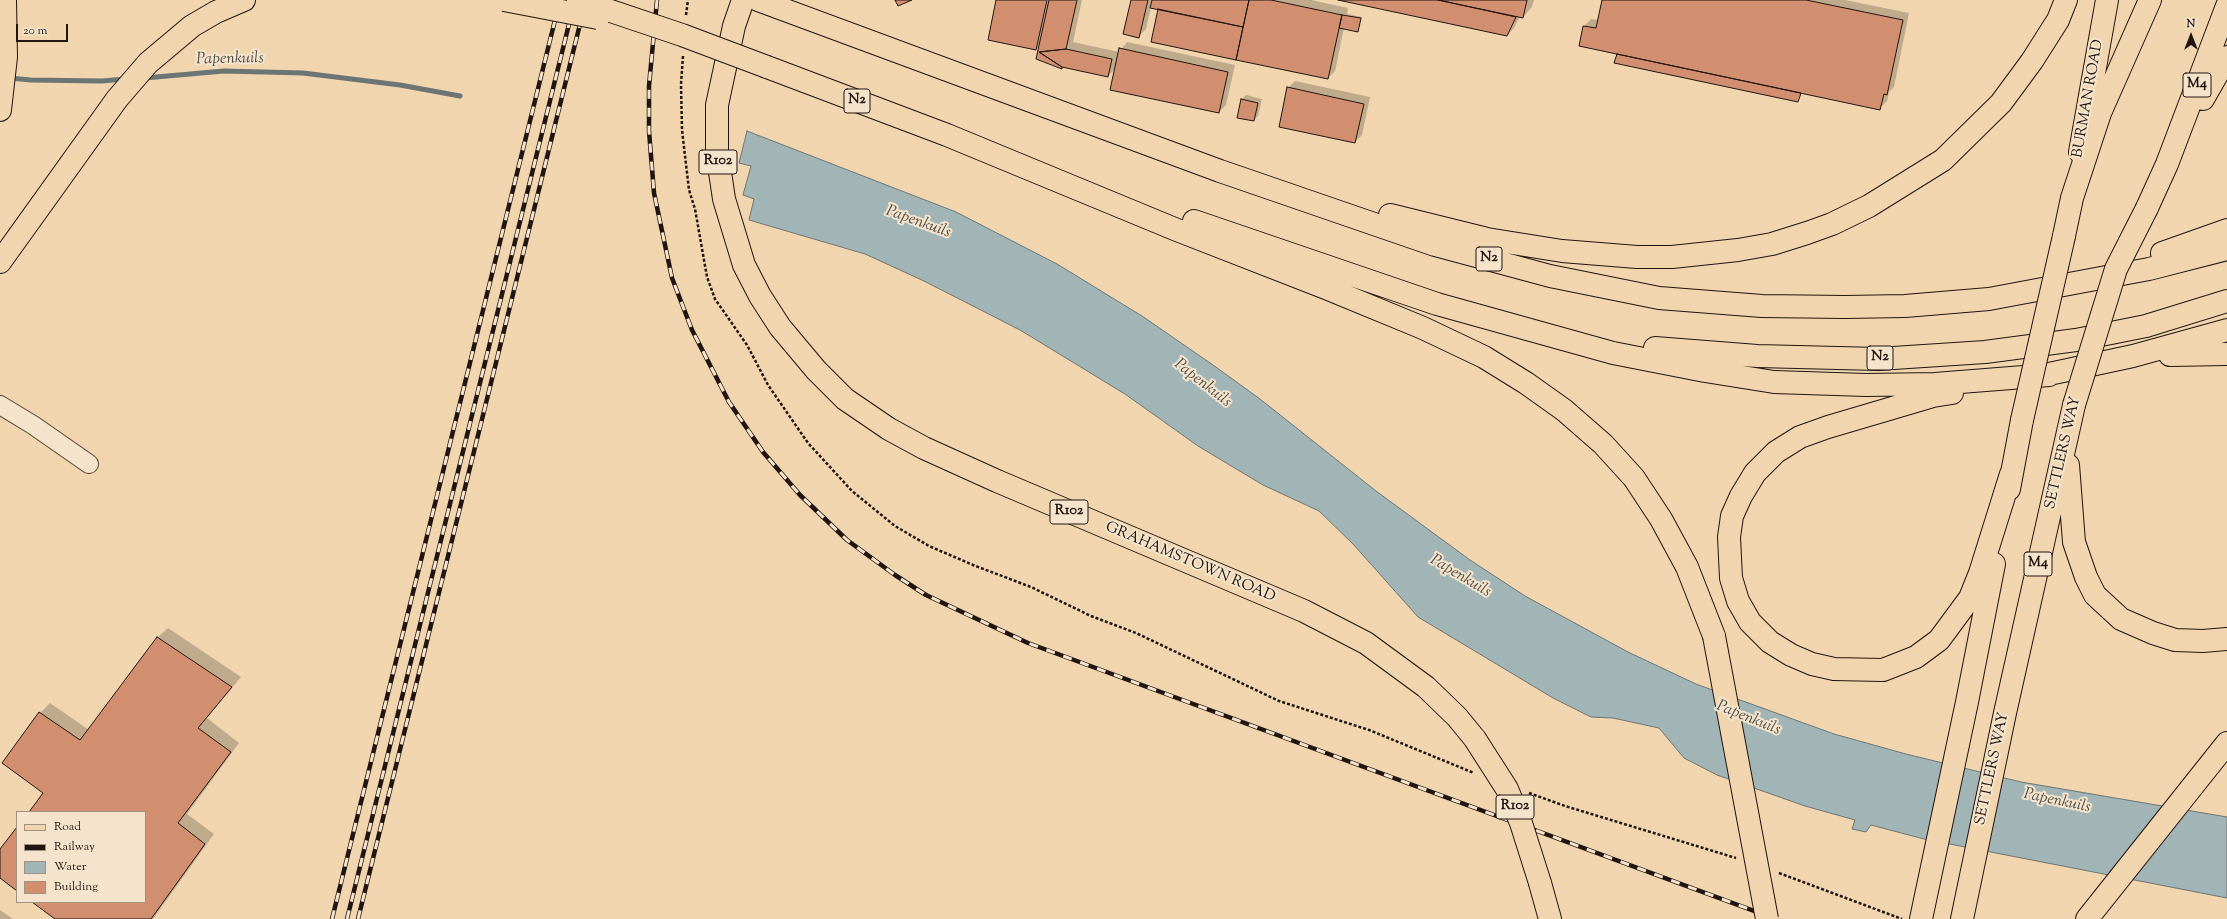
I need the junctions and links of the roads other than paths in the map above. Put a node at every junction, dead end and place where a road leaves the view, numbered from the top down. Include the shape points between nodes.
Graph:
1 (5, 0) edge
2 (244, 0) edge
3 (504, 0) edge
4 (578, 0) edge
5 (743, 0) edge
6 (758, 0) edge
7 (2066, 0) edge
8 (2107, 0) edge
9 (2150, 0) edge
10 (2227, 6) edge
11 (682, 35) junction
12 (2227, 57) edge
13 (0, 110) edge
14 (947, 135) junction
15 (2167, 164) junction
16 (1220, 171) junction
17 (2072, 198) junction
18 (2227, 230) edge
19 (2227, 249) edge
20 (0, 262) edge
21 (2086, 281) junction
22 (2227, 301) edge
23 (1529, 328) junction
24 (2227, 330) edge
25 (2227, 354) edge
26 (2134, 356) junction
27 (2049, 375) junction
28 (0, 405) edge
29 (2073, 409) junction
30 (89, 464) dead end
31 (2012, 474) junction
32 (2227, 639) edge
33 (2224, 746) edge
34 (1550, 919) edge
35 (1767, 919) edge
36 (1921, 919) edge
37 (1962, 919) edge
38 (2087, 919) edge

1 - 13 main road via 6,56
2 - 20 main road via 216,12 180,35 148,63 117,99
3 - 11 main road, bridge
4 - 11 main road, N2, bridge
5 - 34 main road, GRAHAMSTOWN ROAD / R102, bridge via 729,46 717,105 718,158 728,218 744,264 780,327 816,370 845,399 889,429 924,448 1304,611 1366,644 1426,686 1475,739 1507,789 1521,823
6 - 16 main road, N2
7 - 16 main road via 2058,20 2001,103 1943,160 1869,206 1832,224 1772,244 1672,257 1562,251 1487,239 1414,222
8 - 17 main road, BURMAN ROAD
9 - 17 main road via 2100,113
10 - 15 main road, SETTLERS WAY / M4
11 - 14 main road, N2, bridge
12 - 15 main road
14 - 23 main road, N2 via 1437,304
14 - 35 main road, bridge via 1423,328 1484,357 1526,383 1564,410 1603,444 1634,478 1661,519 1687,567 1714,636
15 - 29 main road, SETTLERS WAY / M4, bridge via 2116,269
16 - 21 main road, N2 via 1435,245 1550,276 1659,298 1762,306 1905,306 1989,299
17 - 31 main road, bridge
18 - 21 main road
19 - 21 main road, N2 via 2149,269
22 - 23 main road, N2 via 2146,326 2076,340 1985,352 1878,359 1757,356 1670,350
23 - 27 main road via 1614,353 1774,382 1935,384
24 - 26 main road
25 - 26 main road
26 - 27 main road
27 - 31 main road via 1933,396 1828,427 1800,437 1776,452 1755,473 1740,496 1732,516 1728,537 1729,559 1731,578 1738,601 1750,622 1770,642 1812,664 1834,669 1883,670 1916,657 1939,640 1970,598
28 - 30 lane
29 - 32 main road via 2068,463 2071,519 2074,542 2095,595 2121,619 2153,633 2175,640 2203,642
29 - 37 main road, SETTLERS WAY / M4
31 - 36 main road
33 - 38 main road

